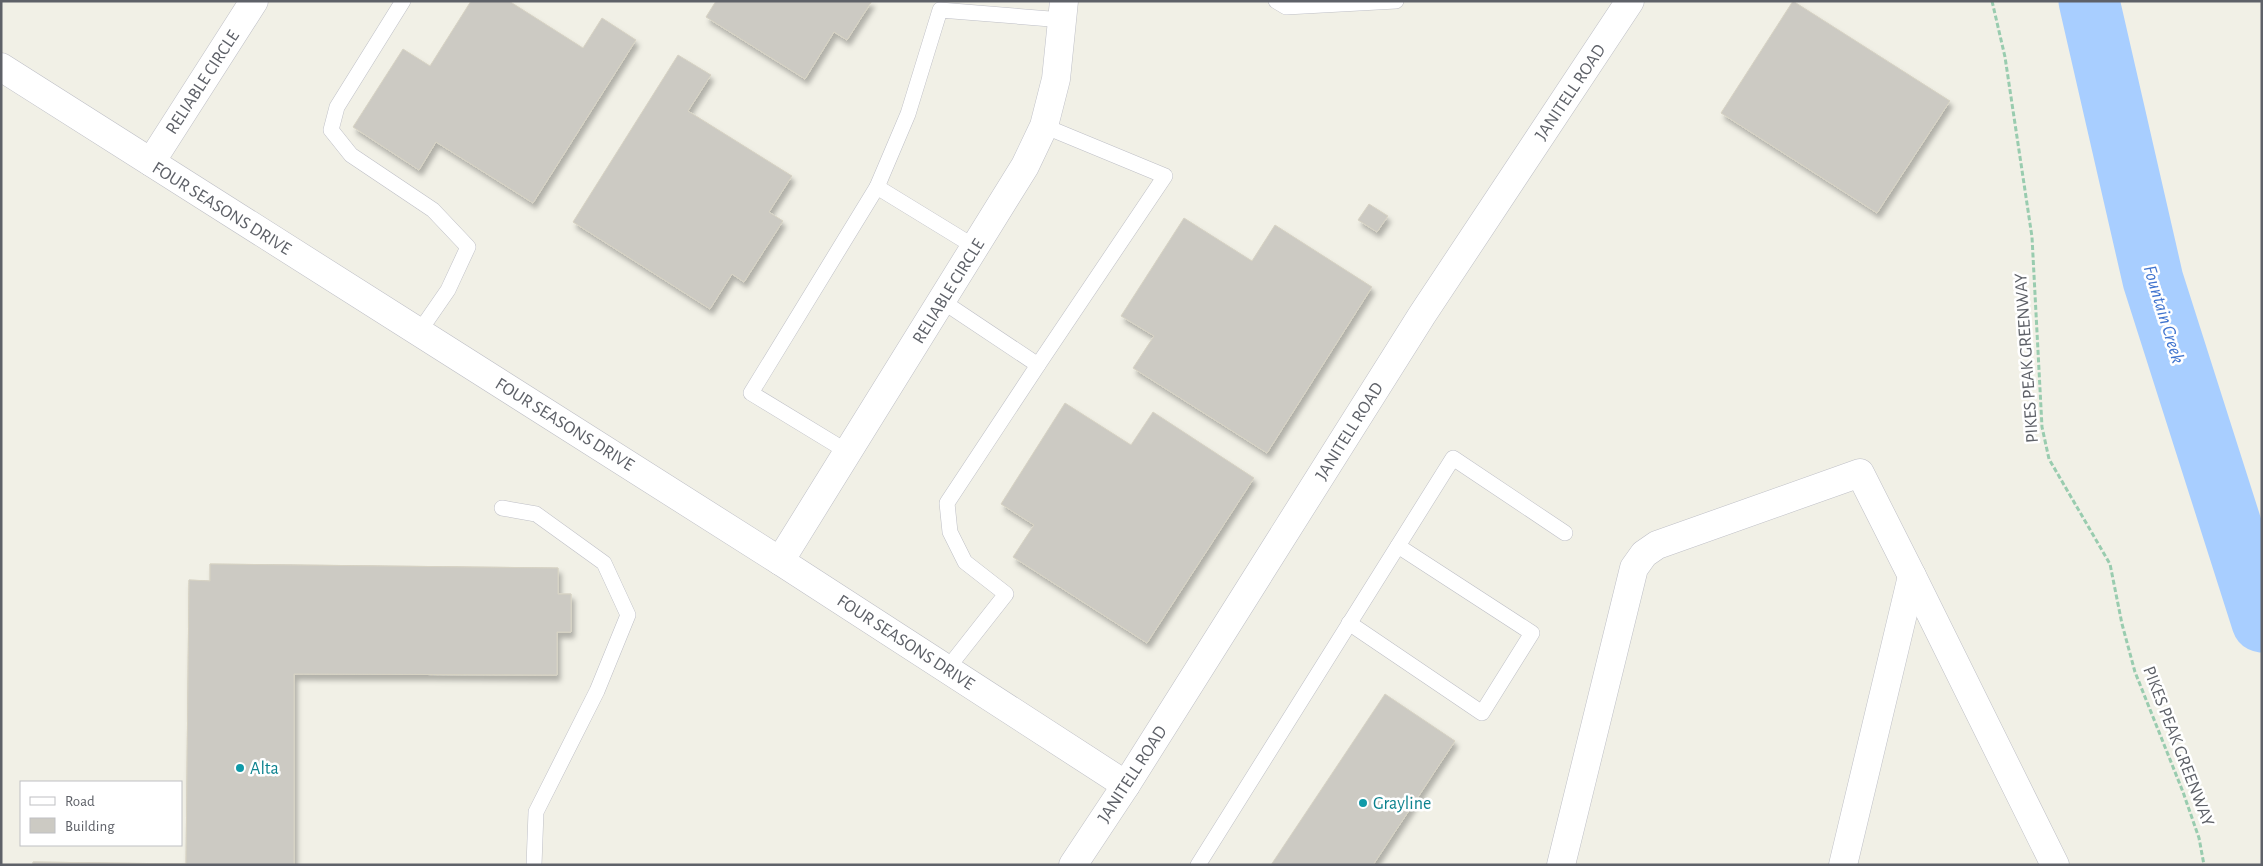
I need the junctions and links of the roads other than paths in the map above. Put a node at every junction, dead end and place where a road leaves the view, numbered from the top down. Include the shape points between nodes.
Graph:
1 (254, 1) edge
2 (403, 1) edge
3 (1276, 1) edge
4 (1396, 1) edge
5 (1630, 1) edge
6 (1064, 10) edge
7 (1, 67) edge
8 (1044, 126) junction
9 (151, 162) junction
10 (877, 187) junction
11 (975, 247) junction
12 (942, 301) junction
13 (419, 332) junction
14 (1038, 365) junction
15 (848, 452) junction
16 (502, 508) dead end
17 (1565, 533) dead end
18 (1398, 546) junction
19 (780, 561) junction
20 (1912, 576) junction
21 (1350, 623) junction
22 (947, 669) junction
23 (1126, 784) junction
24 (534, 865) edge
25 (1073, 865) edge
26 (1198, 865) edge
27 (1560, 865) edge
28 (1843, 865) edge
29 (2055, 865) edge

1 - 9 street, RELIABLE CIRCLE
2 - 13 lane via 337,107 330,130 351,155 433,210 468,247 448,290
3 - 4 lane via 1286,7
5 - 23 street, JANITELL ROAD via 1422,314
6 - 8 street, RELIABLE CIRCLE via 1056,79
6 - 10 lane via 940,10 908,114
7 - 9 street, FOUR SEASONS DRIVE
8 - 11 street, RELIABLE CIRCLE via 1025,166
8 - 14 lane via 1165,176
9 - 13 street, FOUR SEASONS DRIVE
10 - 11 lane
10 - 15 lane via 751,393
11 - 12 street, RELIABLE CIRCLE
12 - 14 lane
12 - 15 street, RELIABLE CIRCLE
13 - 19 street, FOUR SEASONS DRIVE
14 - 22 lane via 947,504 950,532 965,562 1006,594
15 - 19 street, RELIABLE CIRCLE
16 - 24 lane via 536,514 604,563 628,615 597,691 536,812
17 - 18 lane via 1453,458
18 - 21 lane
18 - 21 lane via 1532,633 1482,713
19 - 22 street, FOUR SEASONS DRIVE
20 - 27 street via 1860,473 1657,546 1644,554 1634,568
20 - 28 street
20 - 29 street
21 - 26 lane
22 - 23 street, FOUR SEASONS DRIVE
23 - 25 street, JANITELL ROAD

